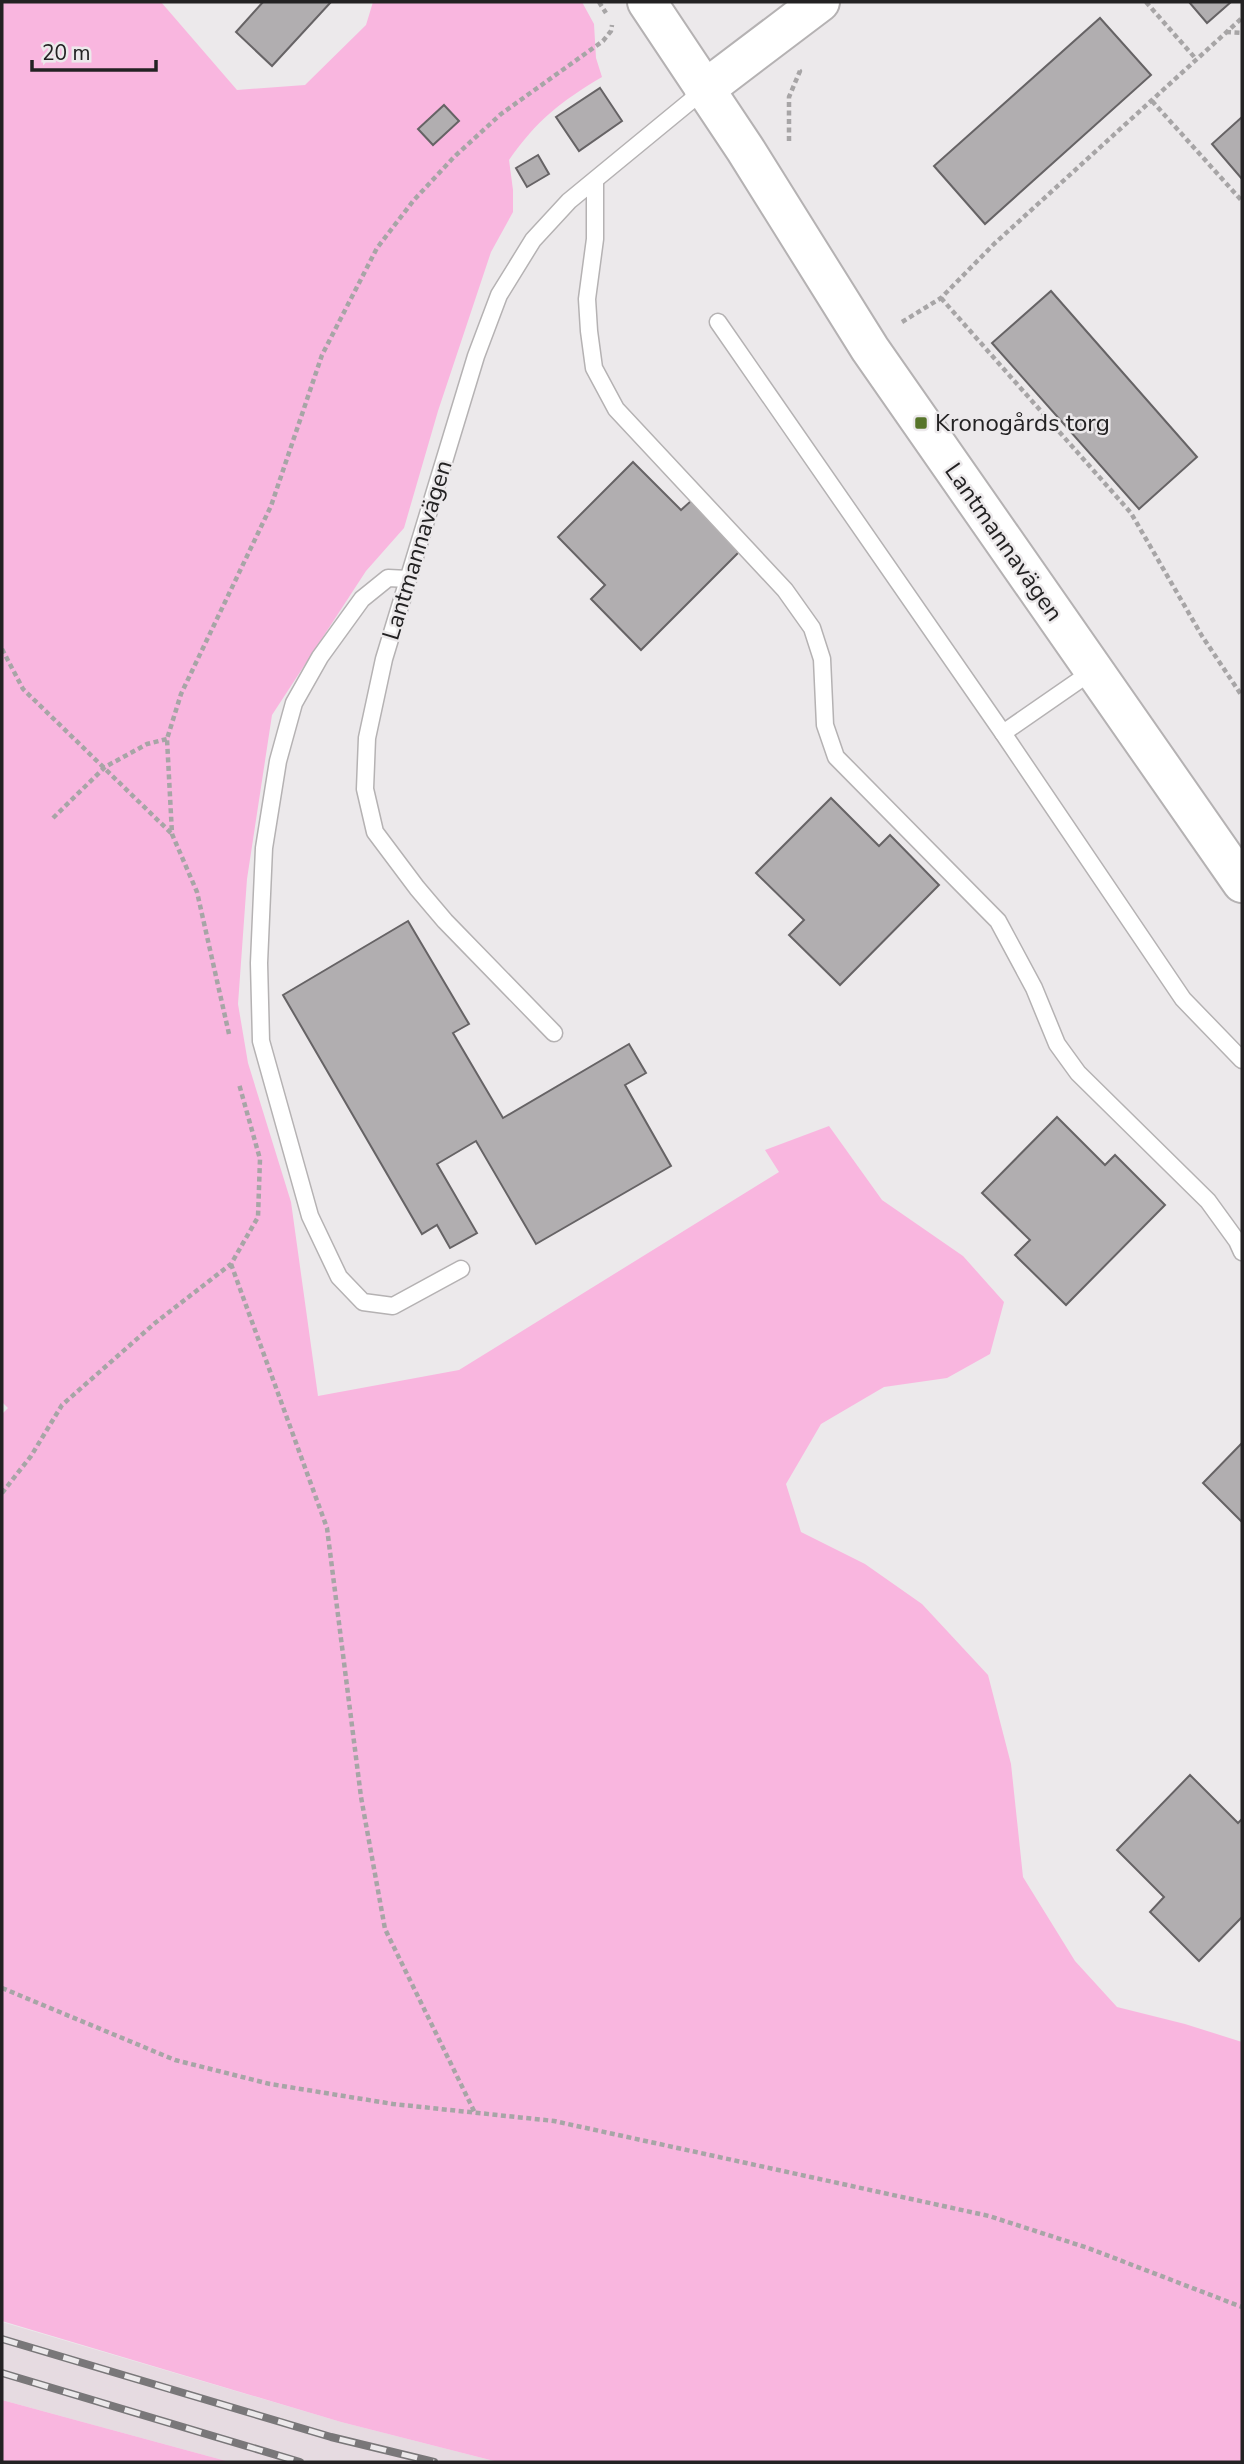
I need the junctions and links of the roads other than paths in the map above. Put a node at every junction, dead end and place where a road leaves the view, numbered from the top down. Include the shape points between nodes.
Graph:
1 (647, 2) edge
2 (820, 2) edge
3 (704, 90) junction
4 (595, 181) junction
5 (718, 322) dead end
6 (408, 579) junction
7 (1094, 670) junction
8 (1003, 733) junction
9 (1242, 883) edge
10 (554, 1034) dead end
11 (1242, 1060) edge
12 (1242, 1252) edge
13 (461, 1269) dead end

1 - 3 street, Lantmannavägen
2 - 3 street
3 - 4 lane, Lantmannavägen
3 - 7 street, Lantmannavägen via 885,370
4 - 6 lane, Lantmannavägen via 533,240 499,295
4 - 12 lane via 589,331 594,368 616,409 785,590 812,628 822,659 825,725 836,757 998,921 1057,1044 1078,1073 1208,1200
5 - 8 lane
6 - 10 lane, Lantmannavägen via 367,738 365,789 375,832 445,921
6 - 13 lane via 387,578 362,599 294,703 278,761 264,848 261,1041 310,1216 339,1277 363,1302 393,1306
7 - 8 lane
7 - 9 street, Lantmannavägen
8 - 11 lane via 1182,999

